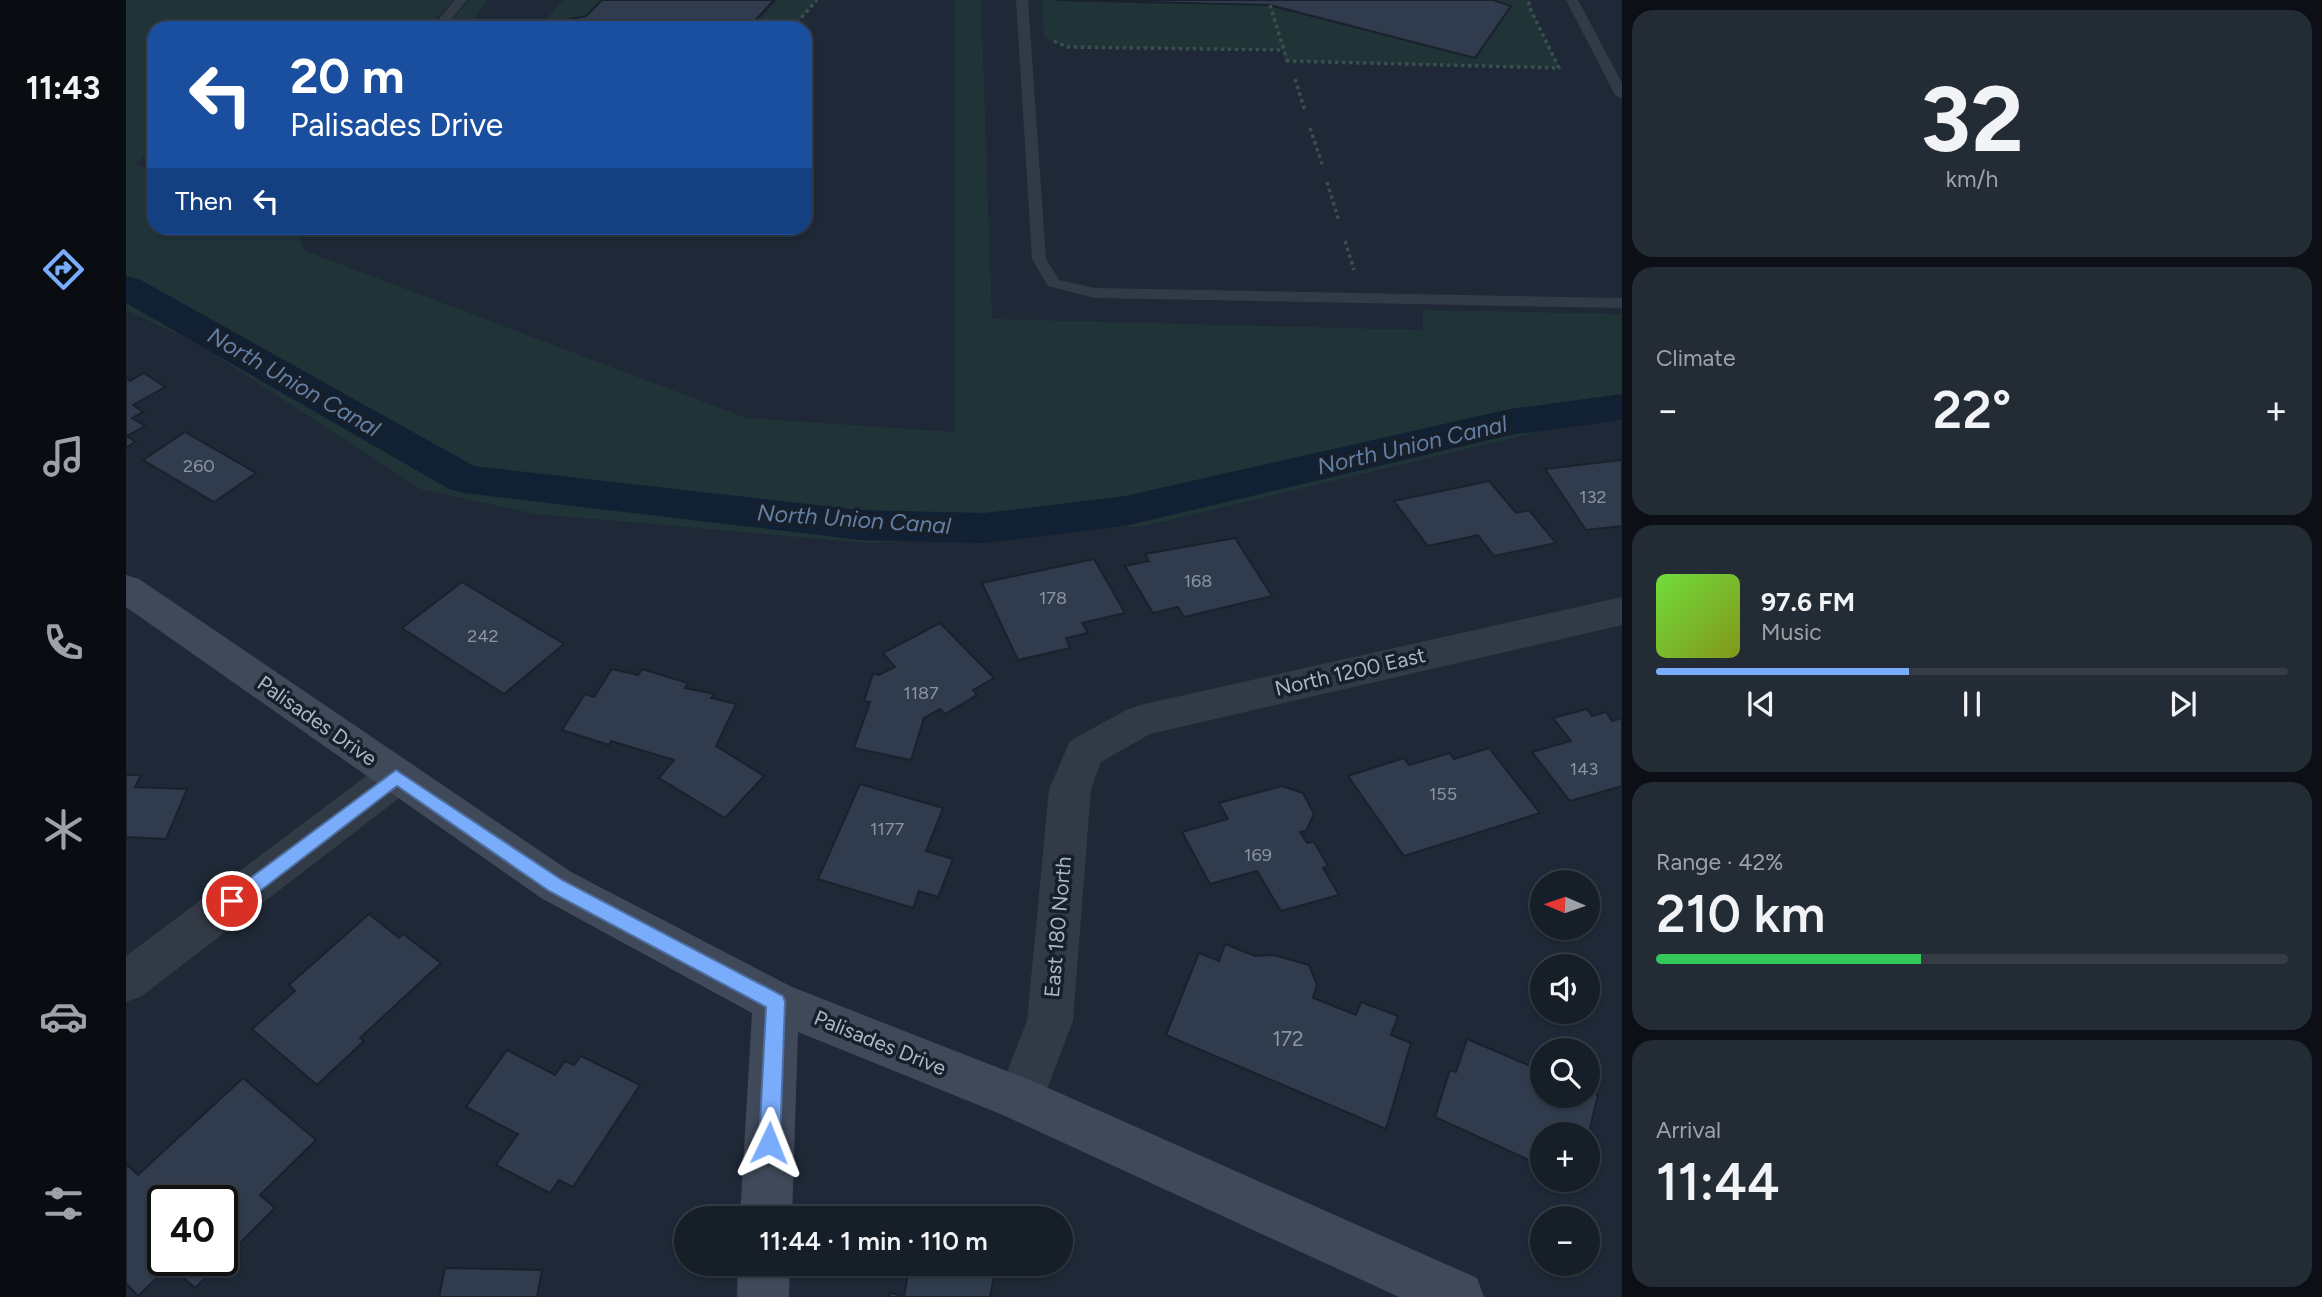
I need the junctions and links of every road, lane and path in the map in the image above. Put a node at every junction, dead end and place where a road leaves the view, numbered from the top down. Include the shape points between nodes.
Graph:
1 (461, 0) edge
2 (817, 0) edge
3 (1022, 0) edge
4 (1529, 0) edge
5 (1572, 0) edge
6 (1270, 5) dead end
7 (444, 21) edge
8 (798, 21) edge
9 (1044, 37) dead end
10 (1283, 50) junction
11 (1604, 66) junction
12 (1622, 66) edge
13 (1295, 79) dead end
14 (1622, 96) edge
15 (1306, 111) dead end
16 (1310, 128) dead end
17 (1322, 164) dead end
18 (1327, 182) dead end
19 (1339, 221) dead end
20 (1345, 241) dead end
21 (1355, 274) dead end
22 (1622, 303) edge
23 (126, 588) edge
24 (1622, 611) edge
25 (1084, 752) joint
26 (396, 777) junction
27 (126, 982) edge
28 (776, 1002) junction
29 (1020, 1099) junction
30 (767, 1206) edge
31 (764, 1276) edge
32 (763, 1297) edge
33 (1458, 1297) edge

1 - 7 lane
2 - 8 path
3 - 22 lane via 1039,259 1053,283 1095,293
4 - 10 path via 1559,68 1287,62
5 - 11 lane
6 - 10 path
9 - 10 path via 1067,47
11 - 12 lane
11 - 14 lane
13 - 15 path
16 - 17 path
18 - 19 path
20 - 21 path
23 - 26 street, Palisades Drive
24 - 25 street, North 1200 East via 1140,721
25 - 29 street, East 180 North via 1070,789 1050,1021
26 - 27 street
26 - 28 street, Palisades Drive via 556,886
28 - 29 street, Palisades Drive
28 - 30 street
29 - 33 street, Palisades Drive
31 - 32 street

